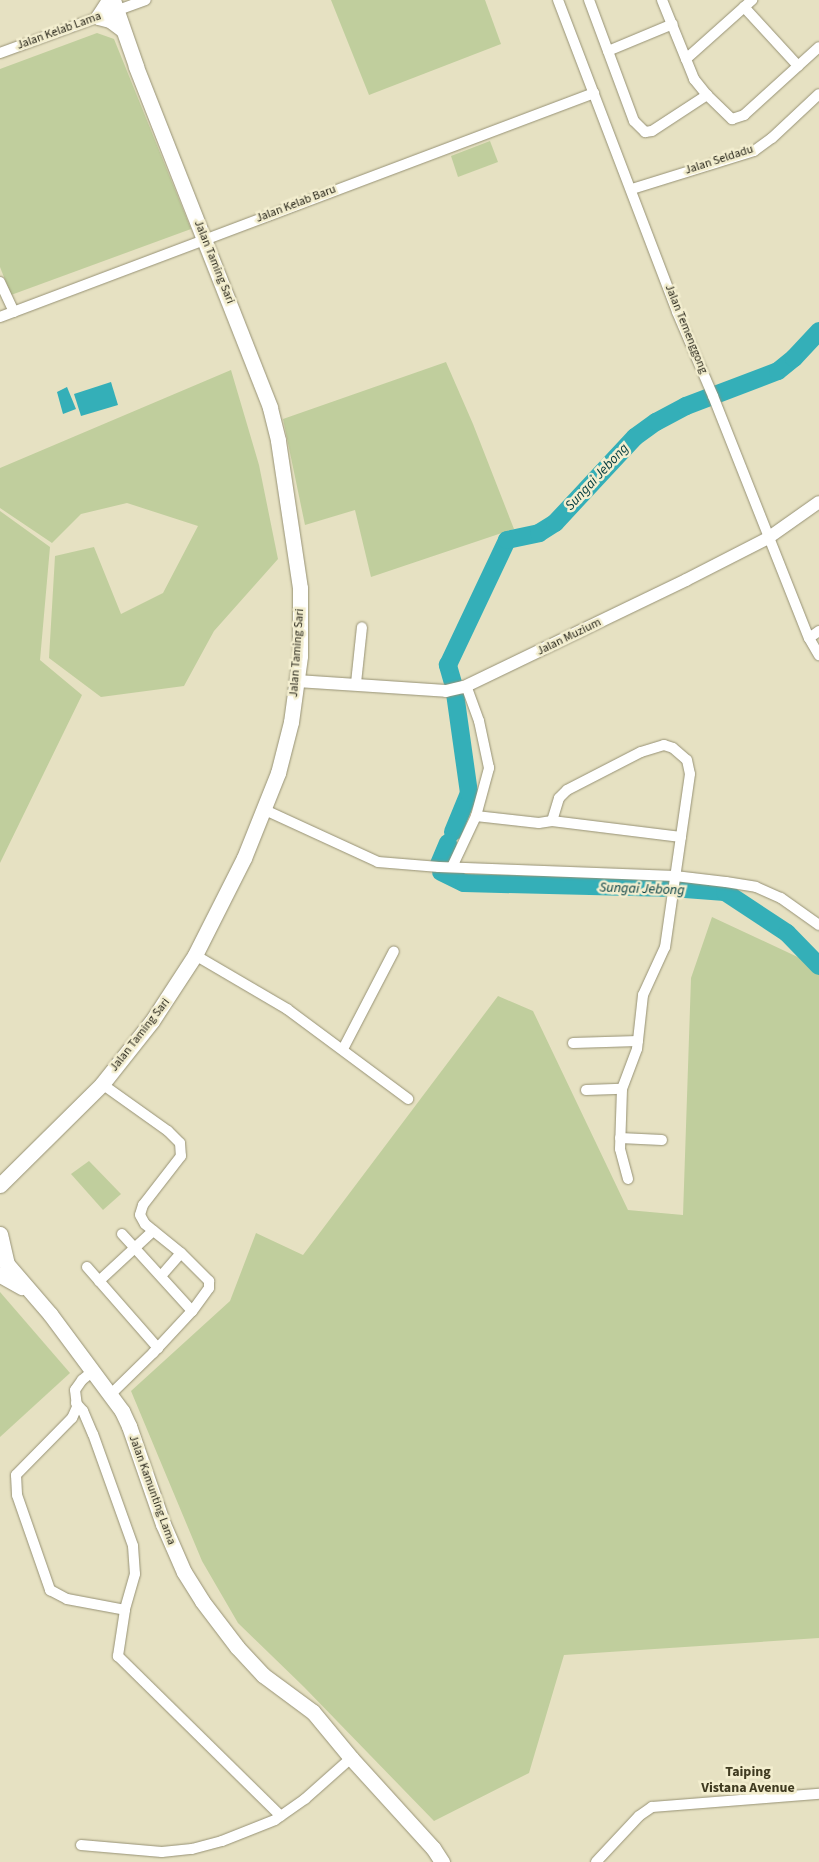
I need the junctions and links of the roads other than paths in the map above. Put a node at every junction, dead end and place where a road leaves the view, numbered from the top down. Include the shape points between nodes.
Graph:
1 (146, 0) edge
2 (558, 0) edge
3 (589, 0) edge
4 (662, 0) edge
5 (748, 3) edge
6 (113, 4) edge
7 (98, 17) junction
8 (673, 24) junction
9 (122, 29) junction
10 (819, 47) edge
11 (608, 51) junction
12 (0, 53) edge
13 (686, 59) junction
14 (798, 66) junction
15 (594, 93) junction
16 (819, 94) edge
17 (708, 95) junction
18 (632, 189) junction
19 (204, 238) junction
20 (0, 282) edge
21 (14, 312) junction
22 (0, 318) edge
23 (819, 502) edge
24 (768, 538) junction
25 (362, 627) dead end
26 (819, 631) edge
27 (809, 638) junction
28 (819, 655) edge
29 (297, 680) junction
30 (356, 683) junction
31 (466, 686) junction
32 (265, 810) junction
33 (476, 816) junction
34 (552, 821) junction
35 (681, 837) junction
36 (452, 867) junction
37 (675, 876) junction
38 (819, 924) edge
39 (394, 951) dead end
40 (195, 955) junction
41 (638, 1041) junction
42 (573, 1043) dead end
43 (343, 1049) junction
44 (102, 1084) junction
45 (622, 1089) junction
46 (586, 1090) dead end
47 (408, 1099) dead end
48 (620, 1138) junction
49 (662, 1140) dead end
50 (628, 1179) dead end
51 (4, 1181) edge
52 (0, 1192) edge
53 (152, 1231) junction
54 (0, 1234) edge
55 (122, 1234) dead end
56 (135, 1248) junction
57 (181, 1253) junction
58 (2, 1265) edge
59 (87, 1268) dead end
60 (161, 1276) junction
61 (100, 1281) junction
62 (192, 1311) junction
63 (158, 1348) junction
64 (93, 1371) junction
65 (111, 1394) junction
66 (76, 1403) junction
67 (125, 1610) junction
68 (351, 1758) junction
69 (819, 1794) edge
70 (281, 1816) junction
71 (81, 1844) dead end
72 (433, 1848) junction
73 (442, 1862) edge
74 (449, 1862) edge
75 (596, 1862) edge

1 - 6 street, Jalan Kelab Lama
2 - 15 street, Jalan Temenggong
3 - 11 street
4 - 8 street
5 - 13 street
5 - 14 street
6 - 7 main road
6 - 9 main road, Jalan Taming Sari
7 - 9 main road via 110,20
7 - 12 street, Jalan Kelab Lama
8 - 11 street
8 - 13 street
9 - 19 main road, Jalan Taming Sari
10 - 14 street
11 - 17 street via 634,121 645,132 652,131
13 - 17 street via 694,79
14 - 17 street via 737,118 728,116
15 - 18 street, Jalan Temenggong
15 - 19 street, Jalan Kelab Baru
16 - 18 street, Jalan Seldadu via 754,151
18 - 24 street, Jalan Temenggong via 677,312
19 - 21 street, Jalan Kelab Baru
19 - 29 main road, Jalan Taming Sari via 270,407 278,440 300,588
20 - 21 street
21 - 22 street, Jalan Kelab Baru
23 - 24 street, Jalan Muzium
24 - 27 street, Jalan Temenggong
24 - 31 street, Jalan Muzium
25 - 30 street
26 - 27 street
27 - 28 street, Jalan Temenggong
29 - 30 street, Jalan Muzium
29 - 32 main road, Jalan Taming Sari via 286,745
30 - 31 street, Jalan Muzium via 446,691
31 - 33 street via 479,720 489,768
32 - 36 street via 378,862
32 - 40 main road, Jalan Taming Sari
33 - 34 street via 539,823
33 - 36 street
34 - 35 street
34 - 35 street via 559,798 567,790 641,752 664,745 681,754 689,766
35 - 37 street
36 - 37 street
37 - 38 street via 756,887 781,898
37 - 41 street via 665,947 644,995
39 - 43 street
40 - 43 street via 287,1009
40 - 44 main road, Jalan Taming Sari via 152,1021
41 - 42 street
41 - 45 street via 638,1049
43 - 47 street
44 - 51 main road, Jalan Taming Sari
44 - 53 street via 180,1143 181,1156 143,1205 140,1215
45 - 46 street
45 - 48 street
48 - 49 street
48 - 50 street
51 - 52 main road, Jalan Taming Sari
53 - 56 street
53 - 57 street
54 - 58 main road
55 - 56 street
56 - 60 street
56 - 61 street
57 - 60 street
57 - 62 street via 209,1281 209,1288
58 - 64 main road, Jalan Kamunting Lama via 32,1293
59 - 61 street
60 - 62 street
61 - 63 street
62 - 63 street
63 - 65 street
64 - 65 main road, Jalan Kamunting Lama
64 - 66 street via 77,1386
65 - 68 main road, Jalan Kamunting Lama via 129,1426 170,1543 202,1601 237,1647 263,1674 313,1712
66 - 67 street via 83,1410 93,1434 133,1546 135,1574
66 - 67 street via 75,1412 66,1426 16,1475 17,1495 50,1590 67,1599
67 - 70 street via 118,1656
68 - 70 street
68 - 72 main road, Jalan Kamunting Lama
69 - 75 street via 652,1807 639,1816
70 - 71 street via 222,1841 192,1848 162,1852
72 - 73 main road, Jalan Kamunting Lama
72 - 74 main road, Jalan Kamunting Lama

